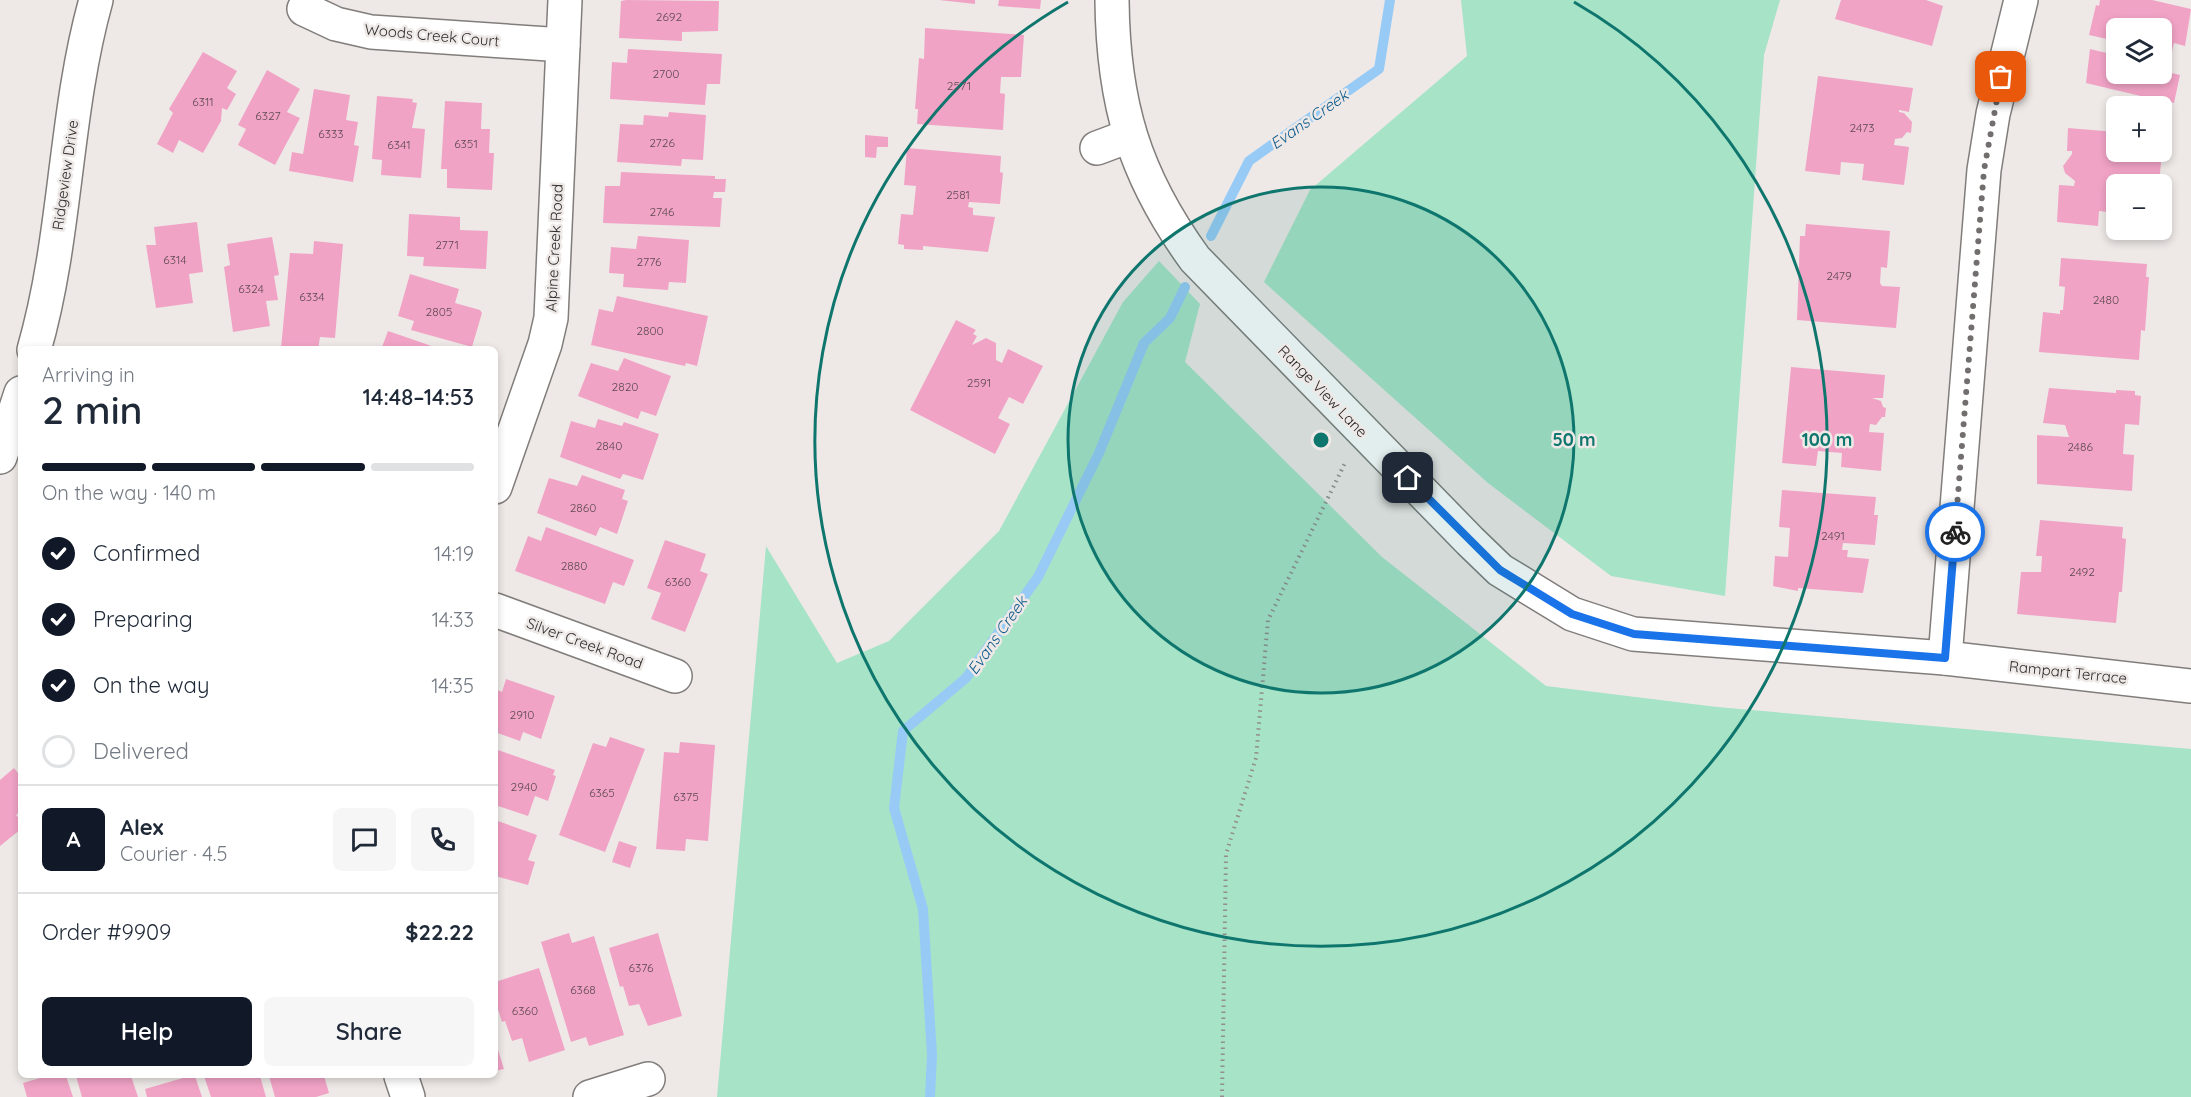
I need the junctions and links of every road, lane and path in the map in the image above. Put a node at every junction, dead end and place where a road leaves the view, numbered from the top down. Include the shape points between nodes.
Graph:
1 (96, 0) edge
2 (565, 0) edge
3 (1112, 0) edge
4 (2021, 0) edge
5 (304, 9) dead end
6 (563, 45) junction
7 (1129, 136) junction
8 (1097, 148) dead end
9 (35, 346) edge
10 (18, 402) edge
11 (1362, 430) junction
12 (0, 457) edge
13 (498, 473) edge
14 (498, 611) edge
15 (1945, 658) junction
16 (675, 676) dead end
17 (2191, 686) edge
18 (402, 1078) edge
19 (648, 1079) dead end
20 (408, 1097) edge
21 (590, 1097) edge
22 (1222, 1097) edge

1 - 9 street, Ridgeview Drive via 81,61 52,261
2 - 6 street, Alpine Creek Road
3 - 7 street, Range View Lane via 1117,85
4 - 15 street via 1993,114 1984,170
5 - 6 street, Woods Creek Court via 336,24 371,32
6 - 13 street, Alpine Creek Road via 551,318
7 - 8 street
7 - 11 street, Range View Lane via 1168,222 1195,258
10 - 12 street
11 - 15 street, Range View Lane via 1500,570 1572,614 1634,634
11 - 22 path via 1268,620 1256,758 1226,854
14 - 16 street, Silver Creek Road
15 - 17 street, Rampart Terrace
18 - 20 street
19 - 21 street

